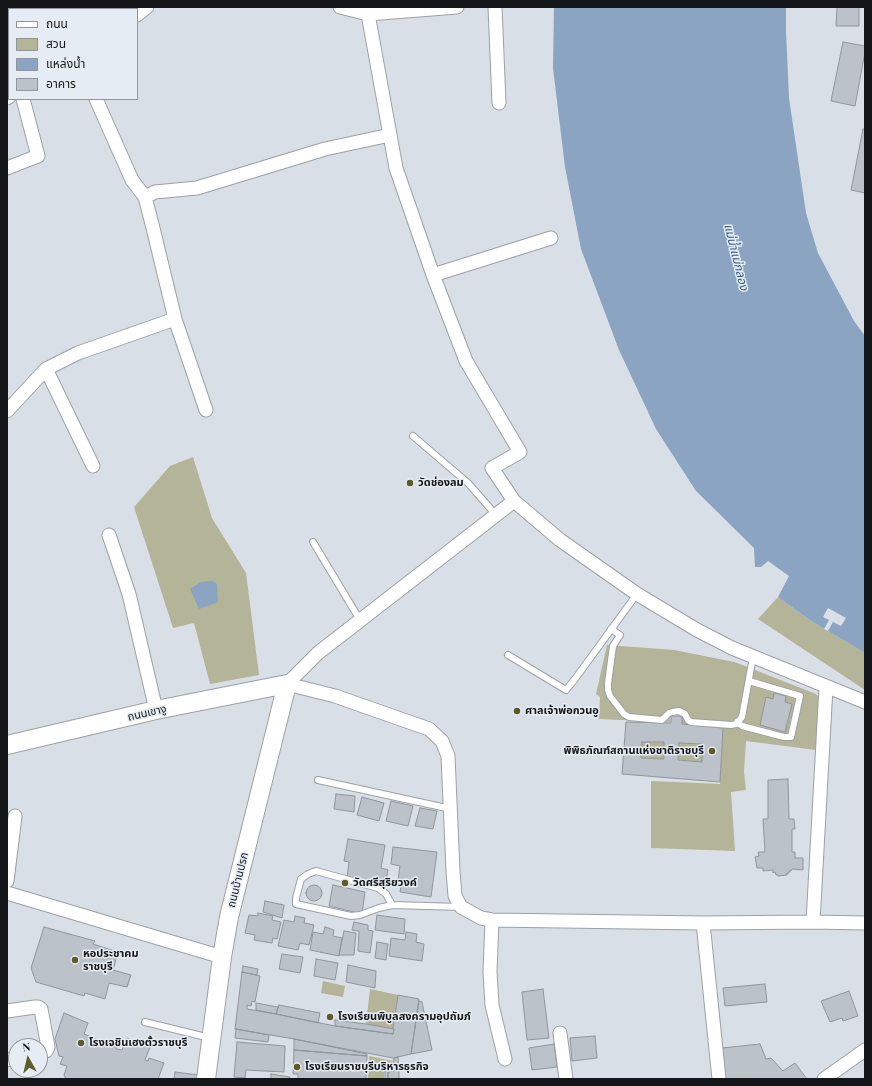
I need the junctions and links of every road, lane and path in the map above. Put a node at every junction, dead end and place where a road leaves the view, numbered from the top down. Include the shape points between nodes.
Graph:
1 (147, 7) edge
2 (340, 7) edge
3 (457, 7) edge
4 (495, 7) edge
5 (138, 14) edge
6 (368, 14) junction
7 (23, 100) edge
8 (96, 100) edge
9 (499, 103) dead end
10 (390, 135) junction
11 (7, 168) edge
12 (145, 197) junction
13 (551, 238) dead end
14 (433, 276) junction
15 (175, 319) junction
16 (46, 369) junction
17 (206, 410) dead end
18 (7, 411) edge
19 (413, 436) dead end
20 (93, 466) dead end
21 (514, 500) junction
22 (496, 515) junction
23 (109, 535) dead end
24 (313, 542) dead end
25 (637, 594) junction
26 (360, 620) junction
27 (611, 629) junction
28 (508, 654) dead end
29 (753, 656) junction
30 (749, 681) junction
31 (287, 684) junction
32 (826, 687) junction
33 (865, 702) edge
34 (156, 710) junction
35 (737, 722) junction
36 (7, 744) edge
37 (318, 780) dead end
38 (451, 809) junction
39 (15, 816) dead end
40 (7, 881) edge
41 (7, 893) edge
42 (392, 905) junction
43 (461, 907) junction
44 (492, 920) junction
45 (813, 922) junction
46 (865, 922) edge
47 (703, 923) junction
48 (222, 957) junction
49 (7, 1011) edge
50 (145, 1022) dead end
51 (560, 1033) dead end
52 (46, 1038) edge
53 (212, 1038) junction
54 (865, 1050) edge
55 (505, 1059) dead end
56 (206, 1079) edge
57 (566, 1079) edge
58 (719, 1079) edge
59 (824, 1079) edge

1 - 5 street
2 - 6 street
3 - 6 street
4 - 9 street
6 - 10 street
7 - 11 street via 38,156
8 - 12 street via 132,180
10 - 12 street via 325,149 198,188 155,192
10 - 14 street via 396,168
12 - 15 street
13 - 14 street
14 - 21 street via 466,361 520,452 492,468
15 - 16 street via 78,353
15 - 17 street
16 - 18 street
16 - 20 street
19 - 22 lane via 468,483
21 - 22 street
21 - 25 street via 560,540
22 - 26 street
23 - 34 street via 129,594
24 - 26 lane
25 - 27 lane
25 - 29 street via 697,630
26 - 31 street via 318,653
27 - 28 lane via 566,690
27 - 35 lane via 620,635 613,646 608,690 624,714 629,717 662,720 669,713 678,711 685,714 691,722 731,725
29 - 30 lane
29 - 32 street
30 - 35 lane via 742,717
30 - 35 lane via 800,696 791,737 742,726
31 - 34 street, ถนนเขางู
31 - 38 street via 335,696 429,729 442,741 448,756
31 - 48 street, ถนนบ้านปรก via 229,916
32 - 33 street
32 - 45 street
34 - 36 street, ถนนเขางู
37 - 38 lane
38 - 43 street via 452,871 455,896
39 - 40 street
41 - 48 street
42 - 42 lane via 386,894 378,888 316,871 301,879 296,898 296,904 351,916
42 - 43 lane
43 - 44 street via 481,918
44 - 47 street
44 - 55 street via 492,1005
45 - 46 street
45 - 47 street
47 - 58 street
48 - 53 street, ถนนบ้านปรก
49 - 52 street via 35,1007 41,1009
50 - 53 lane
51 - 57 street
53 - 56 street, ถนนบ้านปรก
54 - 59 street

